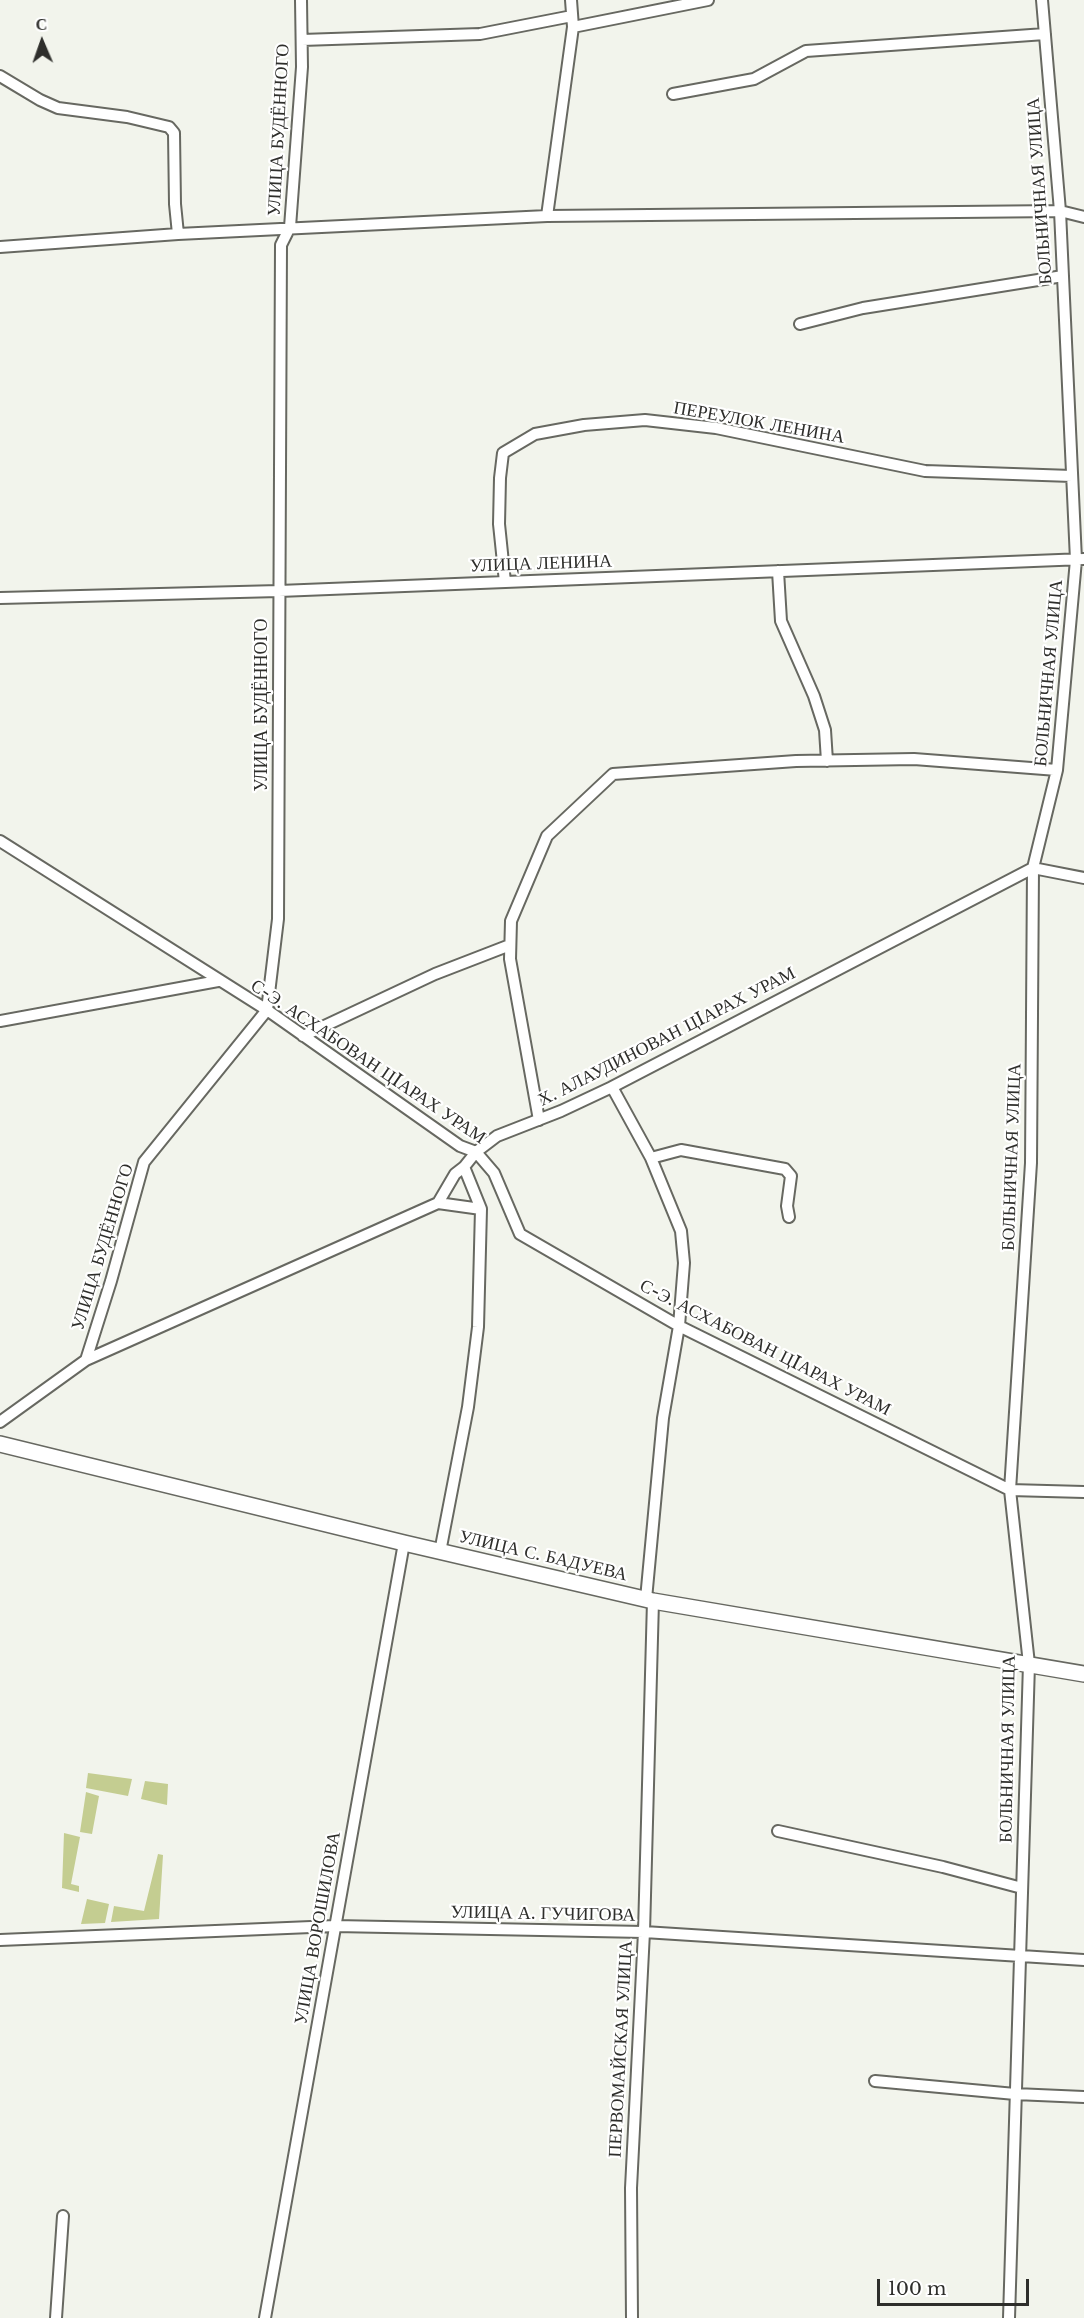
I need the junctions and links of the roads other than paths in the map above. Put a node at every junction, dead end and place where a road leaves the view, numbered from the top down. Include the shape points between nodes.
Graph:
1 (301, 0) edge
2 (572, 0) edge
3 (708, 0) edge
4 (1042, 0) edge
5 (572, 21) junction
6 (1045, 34) junction
7 (302, 40) junction
8 (0, 76) edge
9 (673, 94) dead end
10 (1060, 211) junction
11 (547, 216) junction
12 (1084, 217) edge
13 (290, 227) junction
14 (178, 234) junction
15 (0, 247) edge
16 (1063, 276) junction
17 (800, 324) dead end
18 (1072, 476) junction
19 (1080, 560) edge
20 (778, 571) junction
21 (505, 582) junction
22 (279, 591) junction
23 (0, 598) edge
24 (827, 761) junction
25 (1057, 770) junction
26 (0, 841) edge
27 (1033, 868) junction
28 (1084, 878) edge
29 (510, 945) junction
30 (218, 981) junction
31 (267, 1010) junction
32 (0, 1021) edge
33 (303, 1036) junction
34 (612, 1087) junction
35 (539, 1120) junction
36 (476, 1152) junction
37 (651, 1158) junction
38 (464, 1167) junction
39 (438, 1203) junction
40 (481, 1209) junction
41 (789, 1217) dead end
42 (679, 1326) junction
43 (86, 1360) junction
44 (0, 1422) edge
45 (0, 1444) edge
46 (1010, 1490) junction
47 (1084, 1492) edge
48 (404, 1543) junction
49 (440, 1552) junction
50 (650, 1600) junction
51 (1029, 1664) junction
52 (1084, 1674) edge
53 (778, 1831) dead end
54 (1022, 1888) junction
55 (335, 1926) junction
56 (644, 1932) junction
57 (0, 1940) edge
58 (1020, 1956) junction
59 (1084, 1960) edge
60 (875, 2081) dead end
61 (1016, 2094) junction
62 (1084, 2097) edge
63 (63, 2216) dead end
64 (56, 2318) edge
65 (265, 2318) edge
66 (632, 2318) edge
67 (1009, 2318) edge

1 - 7 street, УЛИЦА БУДЁННОГО
2 - 5 street
3 - 5 street
4 - 6 street, БОЛЬНИЧНАЯ УЛИЦА
5 - 7 street via 480,34
5 - 11 street
6 - 9 street via 806,51 754,79
6 - 10 street, БОЛЬНИЧНАЯ УЛИЦА
7 - 13 street, УЛИЦА БУДЁННОГО
8 - 14 street via 58,108 169,127 174,133
10 - 11 street
10 - 12 street
10 - 16 street, БОЛЬНИЧНАЯ УЛИЦА
11 - 13 street
13 - 14 street
13 - 22 street, УЛИЦА БУДЁННОГО via 281,245
14 - 15 street
16 - 17 street via 863,308
16 - 18 street, БОЛЬНИЧНАЯ УЛИЦА
18 - 19 street, БОЛЬНИЧНАЯ УЛИЦА
18 - 21 street, ПЕРЕУЛОК ЛЕНИНА via 925,471 716,428 645,420 535,434 503,453 499,524
19 - 20 street, УЛИЦА ЛЕНИНА
19 - 25 street, БОЛЬНИЧНАЯ УЛИЦА
20 - 21 street, УЛИЦА ЛЕНИНА
20 - 24 street via 781,621 814,696 825,730
21 - 22 street, УЛИЦА ЛЕНИНА
22 - 23 street, УЛИЦА ЛЕНИНА
22 - 31 street, УЛИЦА БУДЁННОГО via 278,919
24 - 25 street via 914,759
24 - 29 street via 613,774 548,836 511,921
25 - 27 street, БОЛЬНИЧНАЯ УЛИЦА
26 - 30 street, С-Э. АСХАБОВАН ЦIАРАХ УРАМ
27 - 28 street
27 - 34 street, Х. АЛАУДИНОВАН ЦIАРАХ УРАМ
27 - 46 street, БОЛЬНИЧНАЯ УЛИЦА via 1031,1162
29 - 33 street via 435,974
29 - 35 street
30 - 31 street, С-Э. АСХАБОВАН ЦIАРАХ УРАМ
30 - 32 street
31 - 33 street, С-Э. АСХАБОВАН ЦIАРАХ УРАМ
31 - 43 street, УЛИЦА БУДЁННОГО via 144,1162
33 - 36 street, С-Э. АСХАБОВАН ЦIАРАХ УРАМ via 460,1146
34 - 35 street, Х. АЛАУДИНОВАН ЦIАРАХ УРАМ
34 - 37 street, ПЕРВОМАЙСКАЯ УЛИЦА
35 - 36 street, Х. АЛАУДИНОВАН ЦIАРАХ УРАМ via 497,1136
36 - 38 street, Х. АЛАУДИНОВАН ЦIАРАХ УРАМ
36 - 42 street, С-Э. АСХАБОВАН ЦIАРАХ УРАМ via 494,1173 520,1234
37 - 41 street via 681,1150 784,1169 791,1176
37 - 42 street, ПЕРВОМАЙСКАЯ УЛИЦА via 681,1232 684,1263
38 - 39 street, Х. АЛАУДИНОВАН ЦIАРАХ УРАМ via 455,1174
38 - 40 street
39 - 40 street
39 - 43 street
40 - 49 street via 478,1327 468,1407
42 - 46 street, С-Э. АСХАБОВАН ЦIАРАХ УРАМ
42 - 50 street, ПЕРВОМАЙСКАЯ УЛИЦА via 663,1418
43 - 44 street
45 - 48 main road, УЛИЦА С. БАДУЕВА
46 - 47 street, С-Э. АСХАБОВАН ЦIАРАХ УРАМ
46 - 51 street, БОЛЬНИЧНАЯ УЛИЦА
48 - 49 main road, УЛИЦА С. БАДУЕВА
48 - 55 street, УЛИЦА ВОРОШИЛОВА
49 - 50 main road, УЛИЦА С. БАДУЕВА
50 - 51 main road, УЛИЦА С. БАДУЕВА
50 - 56 street, ПЕРВОМАЙСКАЯ УЛИЦА
51 - 52 main road, УЛИЦА С. БАДУЕВА
51 - 54 street, БОЛЬНИЧНАЯ УЛИЦА
53 - 54 street
54 - 58 street, БОЛЬНИЧНАЯ УЛИЦА
55 - 56 street, УЛИЦА А. ГУЧИГОВА
55 - 57 street, УЛИЦА А. ГУЧИГОВА
55 - 65 street, УЛИЦА ВОРОШИЛОВА
56 - 58 street, УЛИЦА А. ГУЧИГОВА
56 - 66 street, ПЕРВОМАЙСКАЯ УЛИЦА via 631,2188
58 - 59 street, УЛИЦА А. ГУЧИГОВА
58 - 61 street, БОЛЬНИЧНАЯ УЛИЦА
60 - 61 street
61 - 62 street
61 - 67 street, БОЛЬНИЧНАЯ УЛИЦА
63 - 64 street

